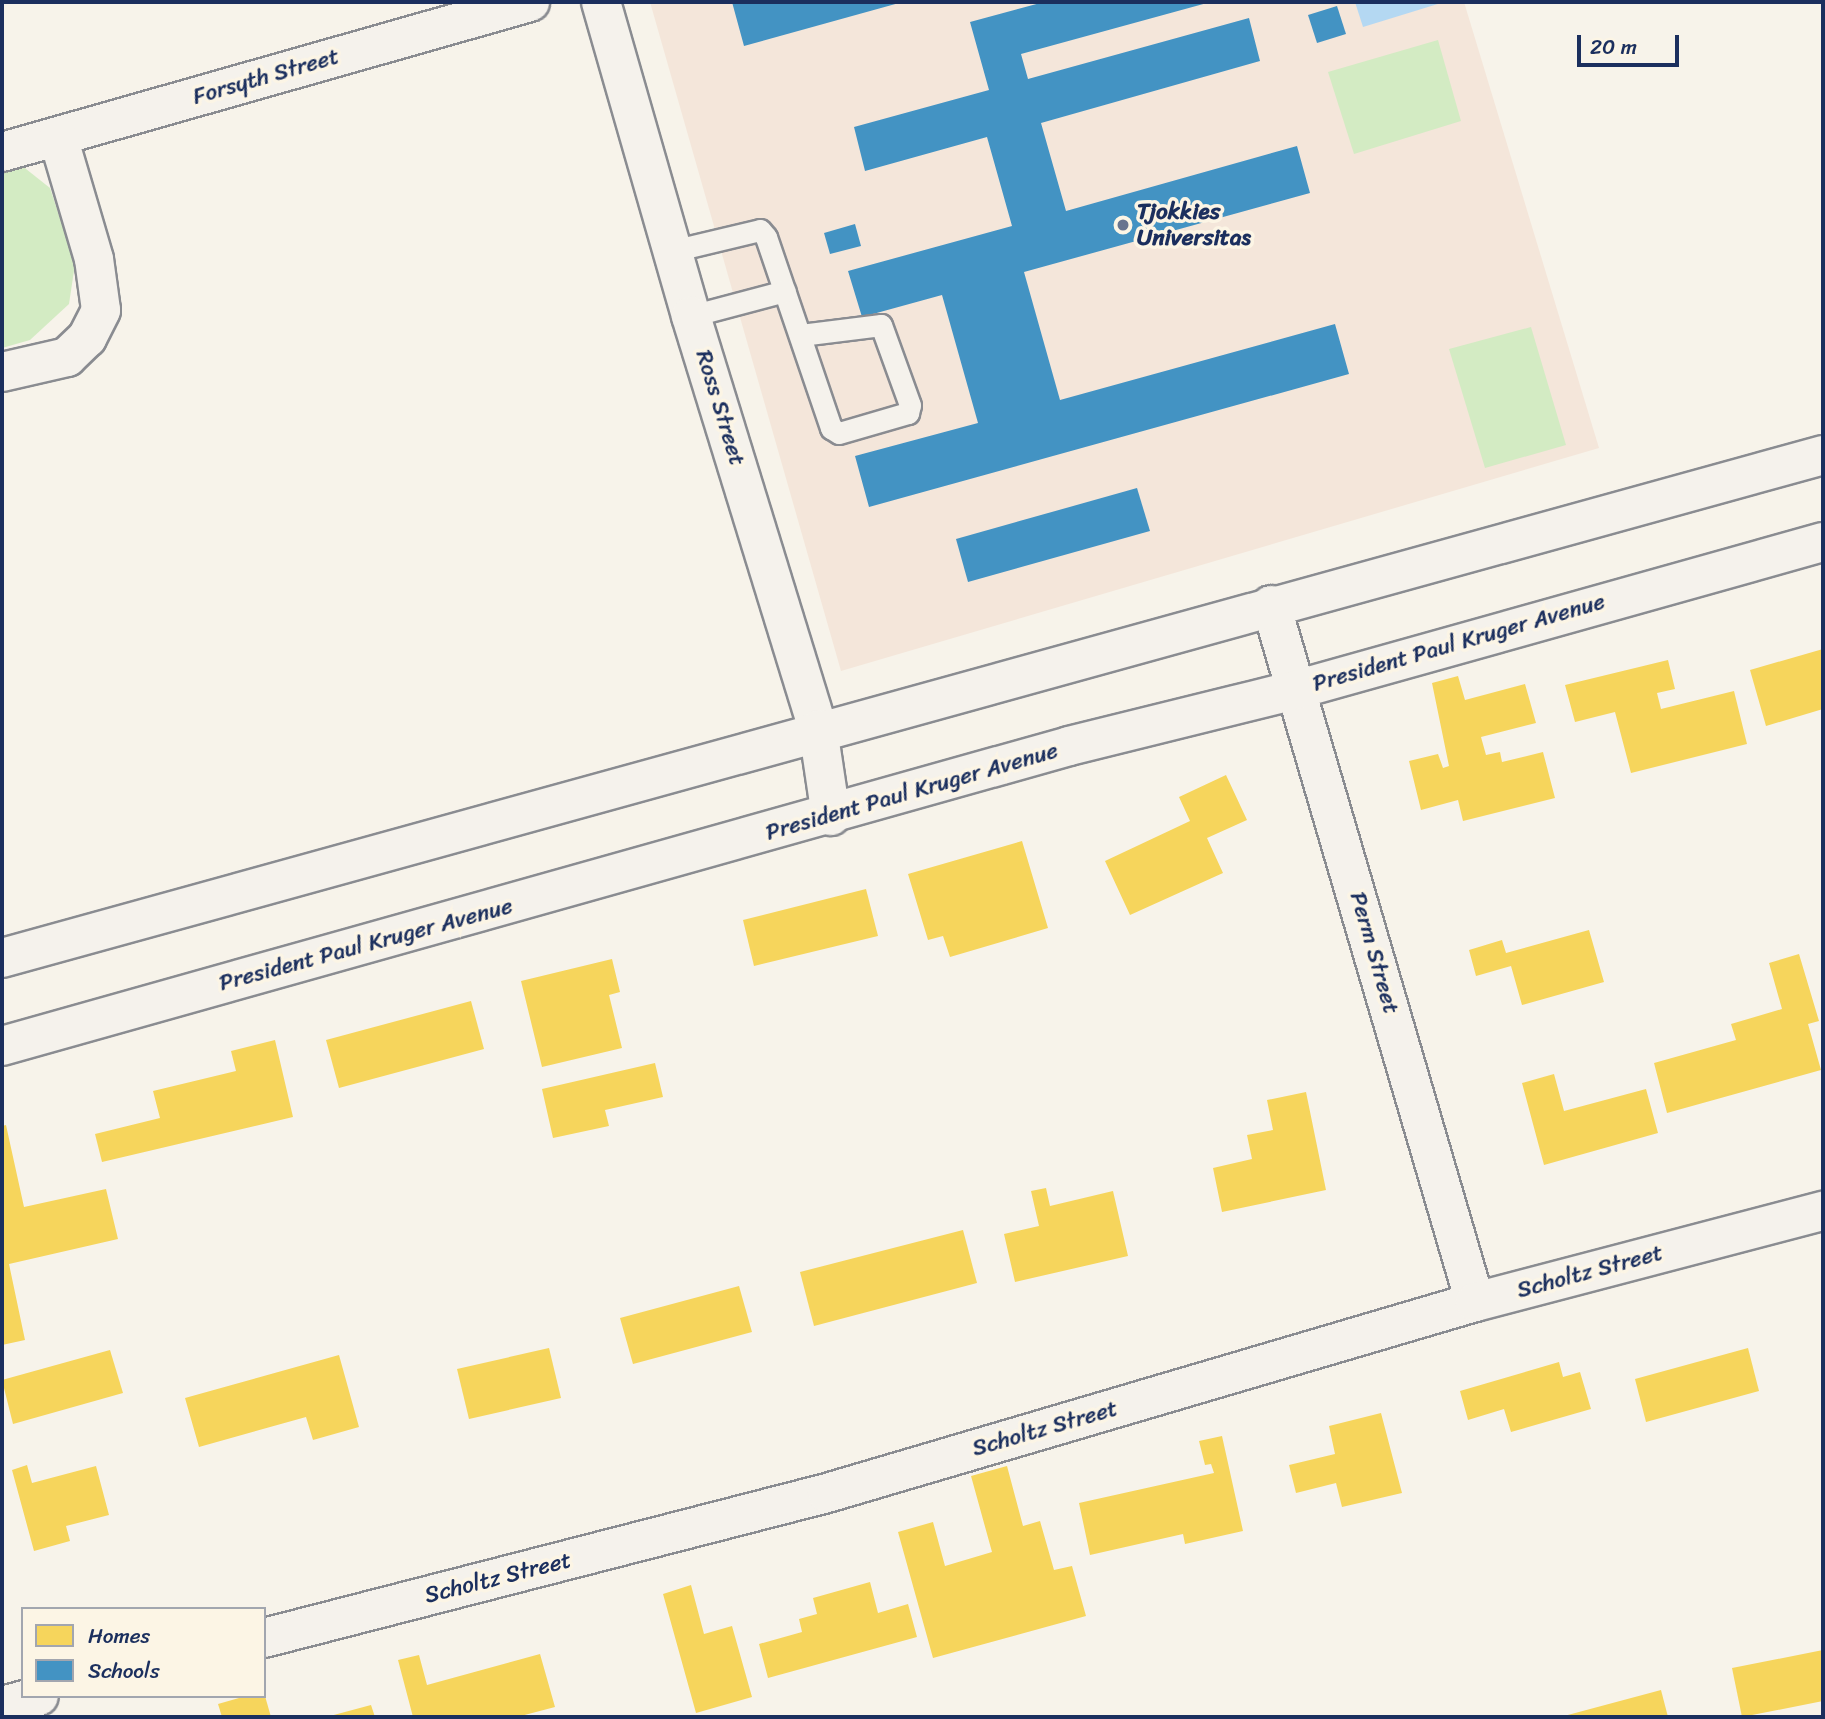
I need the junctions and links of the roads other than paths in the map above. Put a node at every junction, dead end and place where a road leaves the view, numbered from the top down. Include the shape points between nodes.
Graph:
1 (530, 2) edge
2 (601, 2) edge
3 (58, 137) junction
4 (2, 152) edge
5 (672, 251) junction
6 (785, 291) junction
7 (691, 316) junction
8 (801, 335) junction
9 (2, 372) edge
10 (1823, 455) edge
11 (1823, 542) edge
12 (1271, 605) junction
13 (1294, 690) junction
14 (818, 729) junction
15 (831, 816) junction
16 (2, 958) edge
17 (2, 1046) edge
18 (1823, 1211) edge
19 (1475, 1302) junction
20 (266, 1637) edge
21 (32, 1698) edge
22 (2, 1706) edge

1 - 3 street, Forsyth Street
2 - 5 street, Ross Street
3 - 4 street, Forsyth Street
3 - 9 street via 94,259 101,310 87,338 67,357
5 - 6 lane via 760,230
5 - 7 street, Ross Street
6 - 7 lane
6 - 8 lane
7 - 14 street, Ross Street
8 - 8 lane via 834,432 908,413 881,325
10 - 12 street
11 - 13 street, President Paul Kruger Avenue
12 - 13 street, Perm Street
12 - 14 street
13 - 15 street, President Paul Kruger Avenue via 1069,746
13 - 19 street, Perm Street
14 - 15 street, Ross Street
14 - 16 street
15 - 17 street, President Paul Kruger Avenue
18 - 19 street, Scholtz Street
19 - 20 street, Scholtz Street via 827,1493
21 - 22 street

